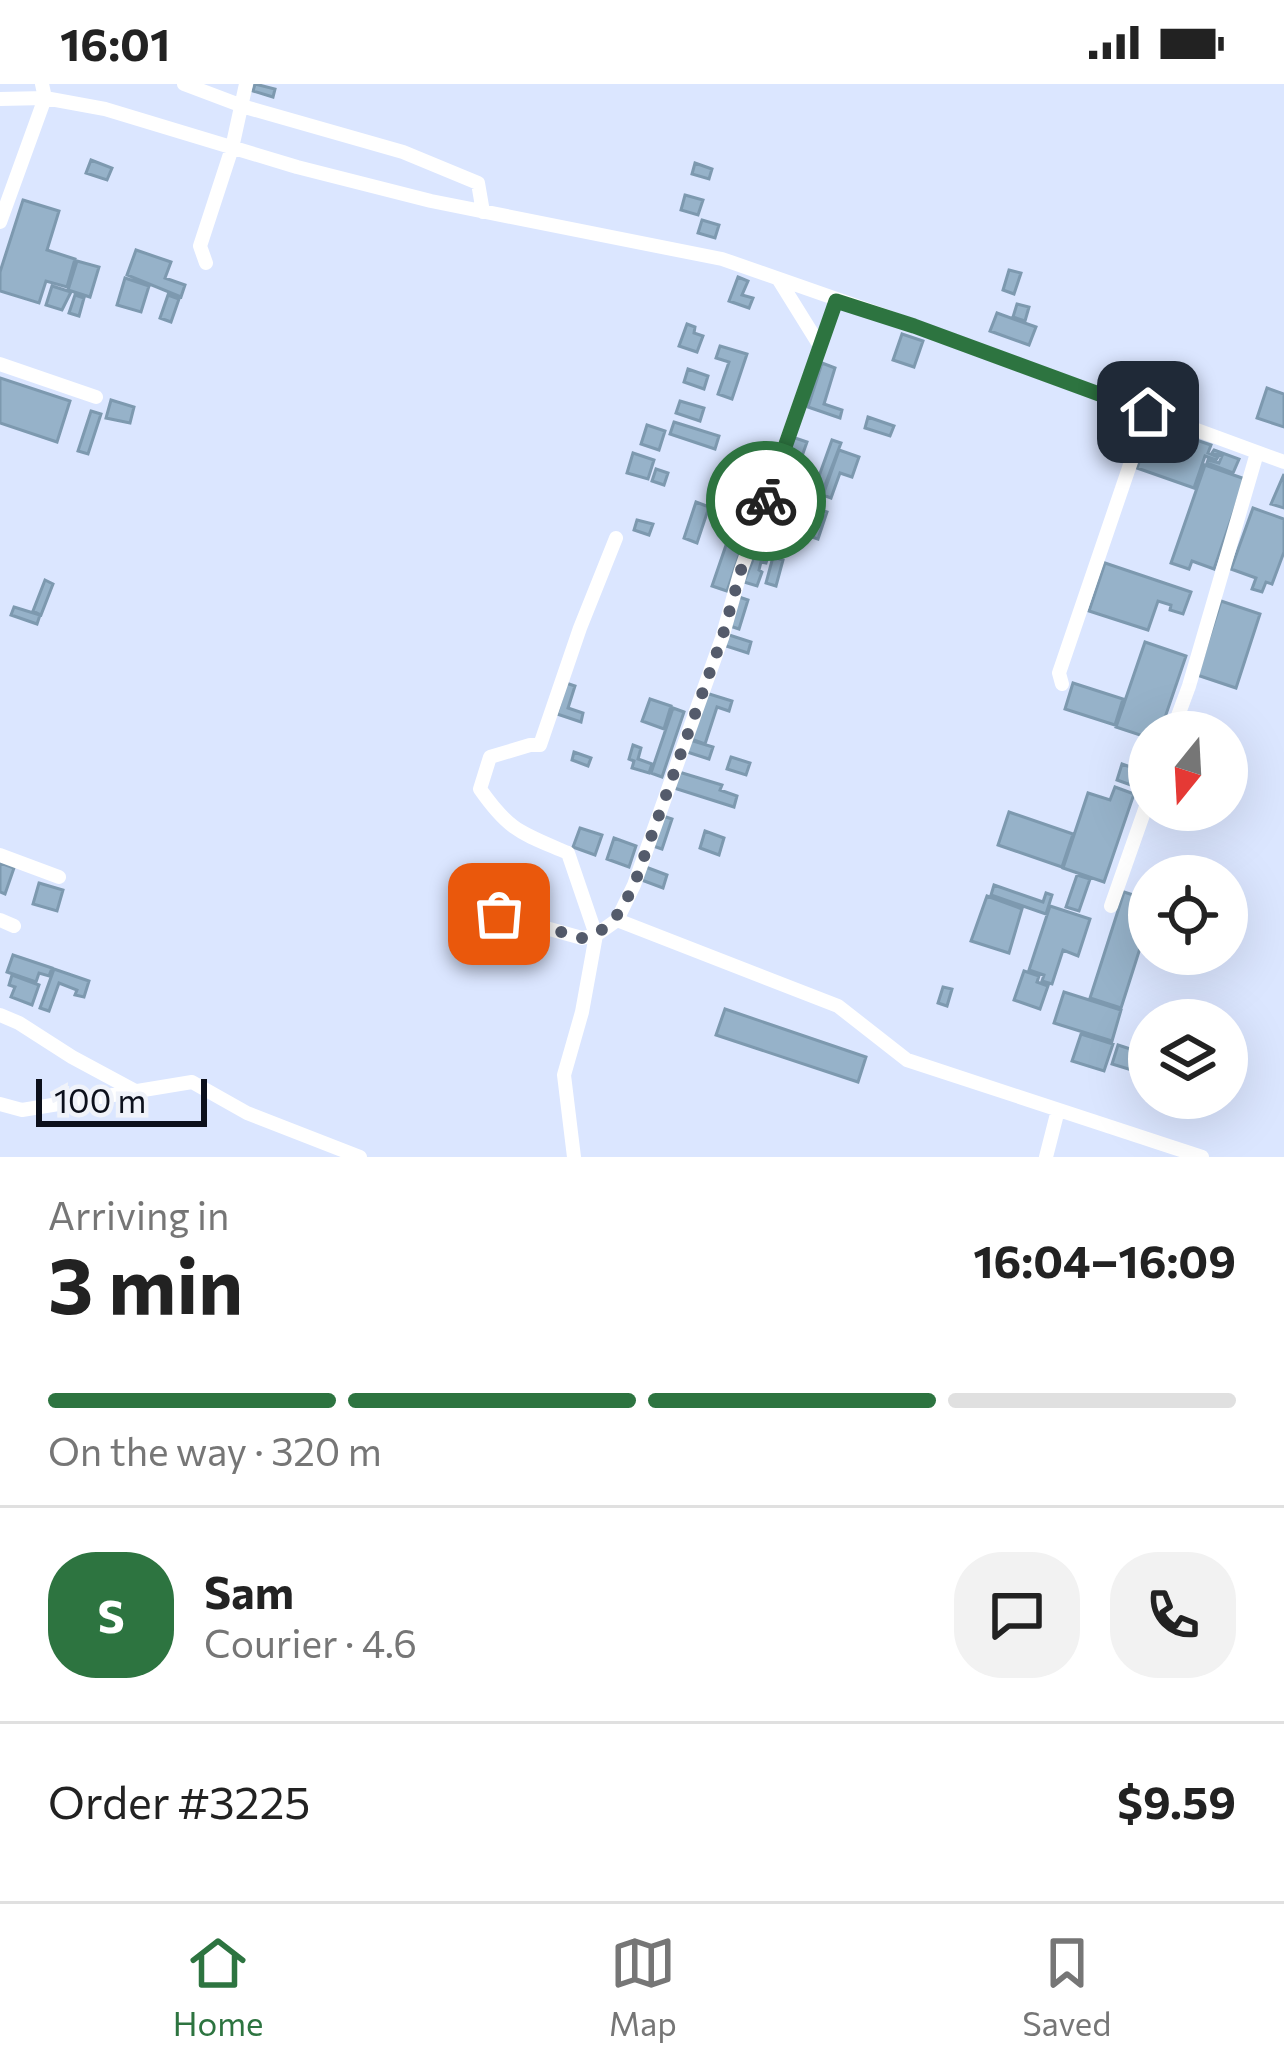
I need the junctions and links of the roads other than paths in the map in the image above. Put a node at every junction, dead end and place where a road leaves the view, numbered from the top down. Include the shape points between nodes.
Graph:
1 (184, 84) edge
2 (246, 84) edge
3 (44, 91) edge
4 (0, 99) edge
5 (240, 105) junction
6 (232, 148) junction
7 (483, 212) junction
8 (0, 222) edge
9 (206, 263) dead end
10 (779, 280) junction
11 (836, 301) junction
12 (820, 346) junction
13 (0, 364) edge
14 (96, 397) dead end
15 (1148, 412) junction
16 (1257, 453) junction
17 (1284, 462) edge
18 (616, 538) dead end
19 (1062, 684) dead end
20 (1180, 711) edge
21 (1137, 831) edge
22 (0, 855) edge
23 (59, 877) dead end
24 (1111, 906) dead end
25 (499, 914) dead end
26 (616, 920) junction
27 (596, 935) junction
28 (0, 1016) edge
29 (136, 1092) junction
30 (0, 1104) edge
31 (22, 1110) junction
32 (1058, 1110) junction
33 (0, 1119) edge
34 (360, 1157) edge
35 (574, 1157) edge
36 (1046, 1157) edge
37 (1202, 1157) edge

1 - 5 street
2 - 5 street
3 - 4 street
3 - 6 street
3 - 8 street
5 - 6 street
5 - 7 street via 404,152 478,183
6 - 7 street
6 - 9 street via 200,246
7 - 10 street via 722,259
10 - 11 street
10 - 12 street
11 - 12 street
11 - 15 street
12 - 26 street
13 - 14 street
15 - 16 street
15 - 19 street via 1058,673
16 - 17 street
16 - 20 street
18 - 27 street via 540,746 490,757 480,789 515,830 568,853
21 - 24 street
22 - 23 street
25 - 27 street
26 - 27 street
26 - 32 street via 838,1006 907,1060
27 - 35 street via 564,1076
28 - 29 street
29 - 31 street
29 - 34 street via 192,1082
30 - 31 street
31 - 33 street
32 - 36 street
32 - 37 street

